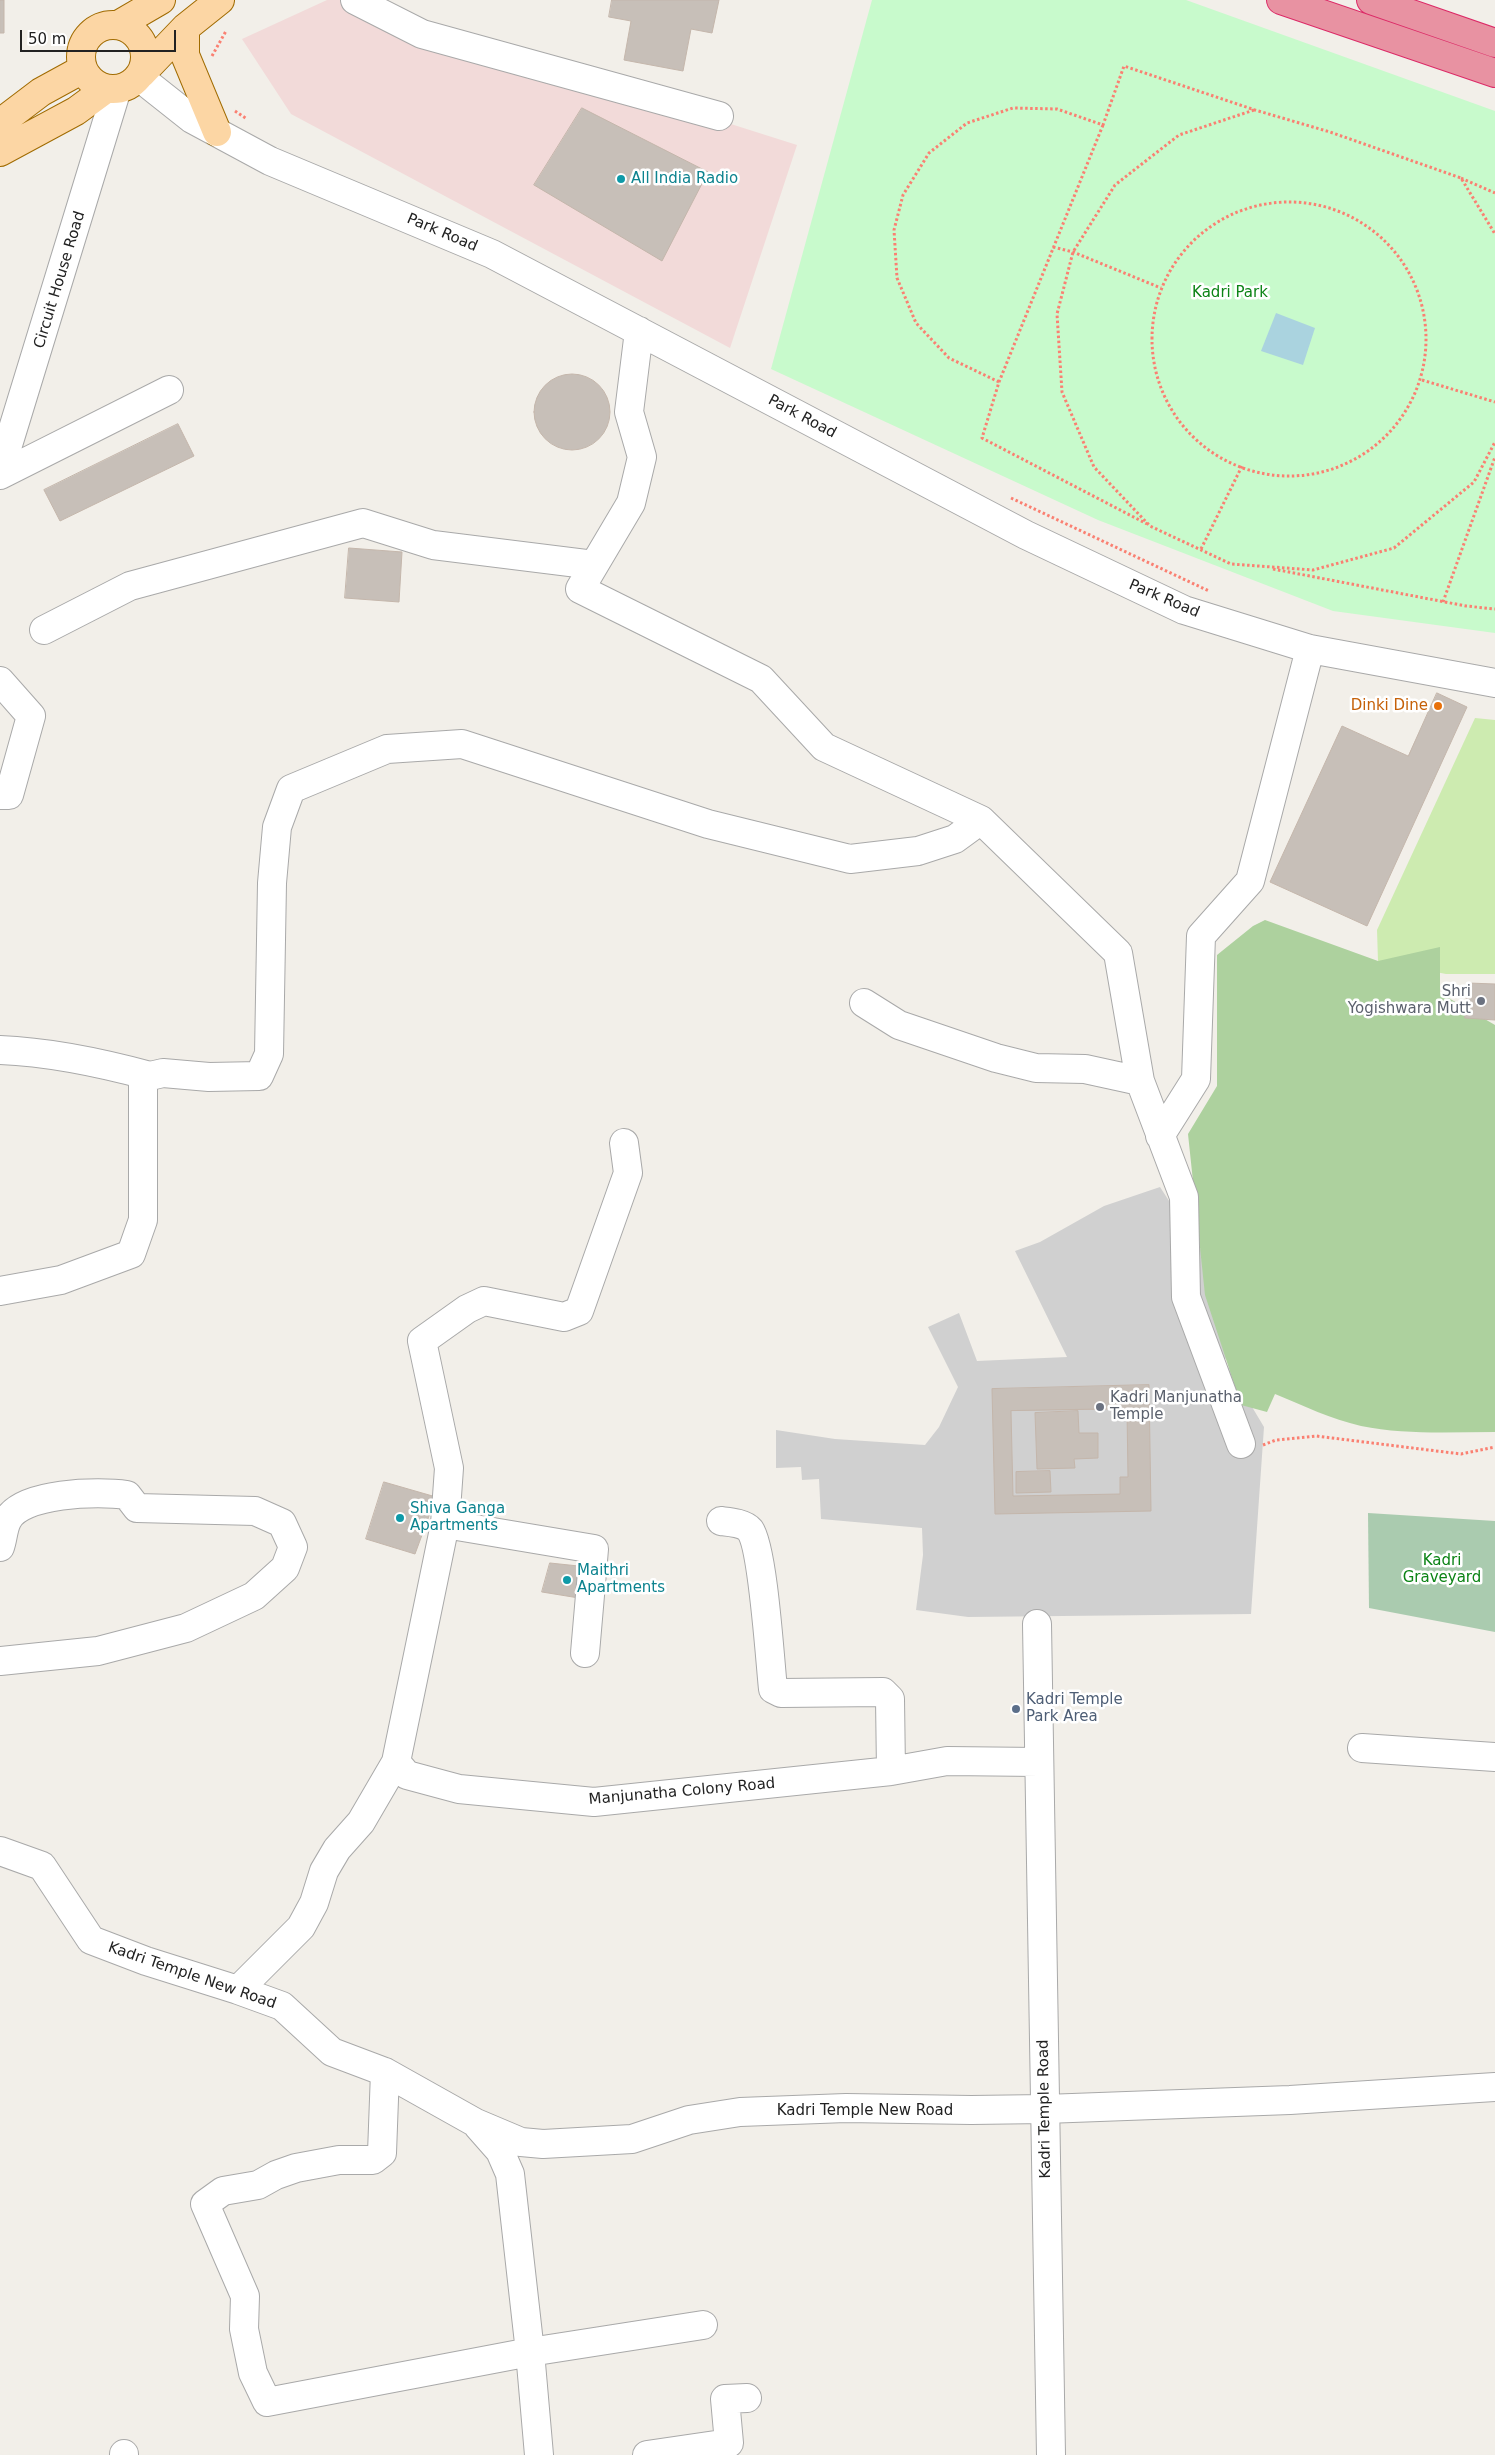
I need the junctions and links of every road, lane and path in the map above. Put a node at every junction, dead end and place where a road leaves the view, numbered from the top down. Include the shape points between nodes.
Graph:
1 (161, 0) edge
2 (220, 0) edge
3 (355, 0) edge
4 (1281, 0) edge
5 (1371, 0) edge
6 (118, 25) junction
7 (185, 28) junction
8 (226, 31) dead end
9 (1495, 43) edge
10 (209, 61) dead end
11 (83, 69) junction
12 (1495, 73) edge
13 (126, 82) junction
14 (233, 110) dead end
15 (1254, 110) junction
16 (719, 116) dead end
17 (0, 123) edge
18 (254, 124) dead end
19 (1103, 125) junction
20 (217, 132) junction
21 (0, 152) edge
22 (1461, 178) junction
23 (1495, 193) edge
24 (1495, 234) edge
25 (1053, 247) junction
26 (1073, 252) junction
27 (1161, 288) junction
28 (639, 331) junction
29 (1422, 380) junction
30 (999, 382) junction
31 (169, 390) dead end
32 (1495, 402) edge
33 (1495, 442) edge
34 (1495, 457) edge
35 (1242, 466) junction
36 (0, 471) edge
37 (0, 475) edge
38 (1010, 497) dead end
39 (1150, 526) junction
40 (1201, 549) junction
41 (594, 565) junction
42 (1258, 566) junction
43 (1216, 593) dead end
44 (1443, 602) junction
45 (1495, 608) edge
46 (44, 630) dead end
47 (1310, 649) junction
48 (0, 681) edge
49 (1495, 683) edge
50 (0, 795) edge
51 (981, 820) junction
52 (864, 1003) dead end
53 (0, 1050) edge
54 (150, 1076) junction
55 (1140, 1081) junction
56 (1160, 1136) junction
57 (624, 1143) dead end
58 (0, 1291) edge
59 (1251, 1445) joint
60 (1495, 1447) edge
61 (721, 1520) dead end
62 (445, 1524) junction
63 (0, 1548) edge
64 (1037, 1624) dead end
65 (586, 1653) dead end
66 (0, 1661) edge
67 (1362, 1748) dead end
68 (1495, 1757) edge
69 (396, 1762) junction
70 (1038, 1762) junction
71 (890, 1771) junction
72 (0, 1852) edge
73 (238, 1990) junction
74 (385, 2072) junction
75 (1495, 2087) edge
76 (1045, 2108) junction
77 (476, 2123) junction
78 (703, 2325) dead end
79 (530, 2352) junction
80 (747, 2398) dead end
81 (539, 2455) edge
82 (647, 2455) edge
83 (1051, 2455) edge

1 - 6 main road
2 - 7 main road
3 - 16 street via 422,34
4 - 12 highway
5 - 9 highway
6 - 11 main road via 107,25 91,33 81,53
6 - 13 main road via 141,39 145,61
7 - 13 main road
7 - 20 main road via 185,55
8 - 10 path
11 - 13 main road via 88,78
11 - 17 main road via 41,92
13 - 20 street, Park Road
13 - 21 main road
13 - 36 street, Circuit House Road
14 - 18 path
15 - 19 path via 1124,66
15 - 22 path via 1330,132
15 - 26 path via 1178,135 1115,185
19 - 25 path
19 - 30 path via 1057,109 1013,108 967,124 929,154 903,195 894,230 897,278 916,323 949,358
20 - 28 street, Park Road via 270,161 492,254
22 - 23 path
22 - 24 path
25 - 26 path
25 - 30 path
26 - 27 path
26 - 39 path via 1057,314 1062,392 1094,467
27 - 29 path via 1186,248 1224,218 1269,203 1312,204 1357,219 1394,250 1417,286 1428,332
27 - 35 path via 1152,323 1155,371 1173,415 1206,450
28 - 41 street via 629,412 642,457 631,503
28 - 47 street, Park Road via 1078,560 1184,610
29 - 32 path
29 - 35 path via 1400,422 1349,463 1303,476 1255,472
30 - 39 path via 982,438
31 - 37 street
33 - 42 path via 1474,482 1394,548 1313,570
34 - 44 path
35 - 40 path
38 - 43 path via 1188,583
39 - 40 path
40 - 42 path via 1231,564
41 - 46 street via 433,545 363,522 130,586
41 - 51 street via 580,590 761,679 824,747
42 - 44 path
44 - 45 path
47 - 49 street, Park Road
47 - 56 street via 1250,881 1201,936 1196,1079
48 - 50 street via 31,716 9,795
51 - 54 street via 955,839 918,851 850,860 708,824 462,744 387,749 291,789 277,827 272,883 269,1054 259,1076
51 - 55 street via 1118,953
52 - 55 street via 899,1026 996,1058 1036,1068 1085,1069
53 - 54 street via 82,1061
54 - 58 street via 143,1084 143,1220 131,1254 61,1280
55 - 56 street
56 - 59 street via 1184,1197 1186,1297
57 - 62 street via 628,1173 580,1311 564,1317 484,1301 422,1341 449,1468
59 - 60 path via 1316,1436 1461,1454
61 - 71 street via 744,1526 752,1536 761,1571 773,1689 781,1693 883,1692 890,1699
62 - 65 street via 594,1549
62 - 69 street
63 - 66 street via 7,1520 18,1508 42,1499 103,1492 127,1495 137,1508 255,1511 282,1523 293,1547 285,1568 254,1596 186,1628 98,1651
64 - 70 street, Kadri Temple Road
67 - 68 street
69 - 71 street, Manjunatha Colony Road via 407,1775 459,1789 594,1802
69 - 73 street via 362,1822 337,1849 324,1871 314,1903 301,1927
70 - 71 street, Manjunatha Colony Road via 947,1761
70 - 76 street, Kadri Temple Road
72 - 73 street, Kadri Temple New Road via 42,1866 91,1940
73 - 74 street, Kadri Temple New Road via 282,2006 332,2052
74 - 77 street, Kadri Temple New Road
74 - 79 street via 382,2153 373,2160 339,2160 304,2166 258,2185 224,2191 205,2204 245,2296 244,2329 253,2373 267,2402
75 - 76 street, Kadri Temple New Road via 1290,2100
76 - 77 street, Kadri Temple New Road via 846,2108 740,2112 689,2120 632,2139 543,2144 521,2142
76 - 83 street, Kadri Temple Road
77 - 79 street via 500,2151 510,2174
78 - 79 street
79 - 81 street
80 - 82 street via 725,2399 729,2443

